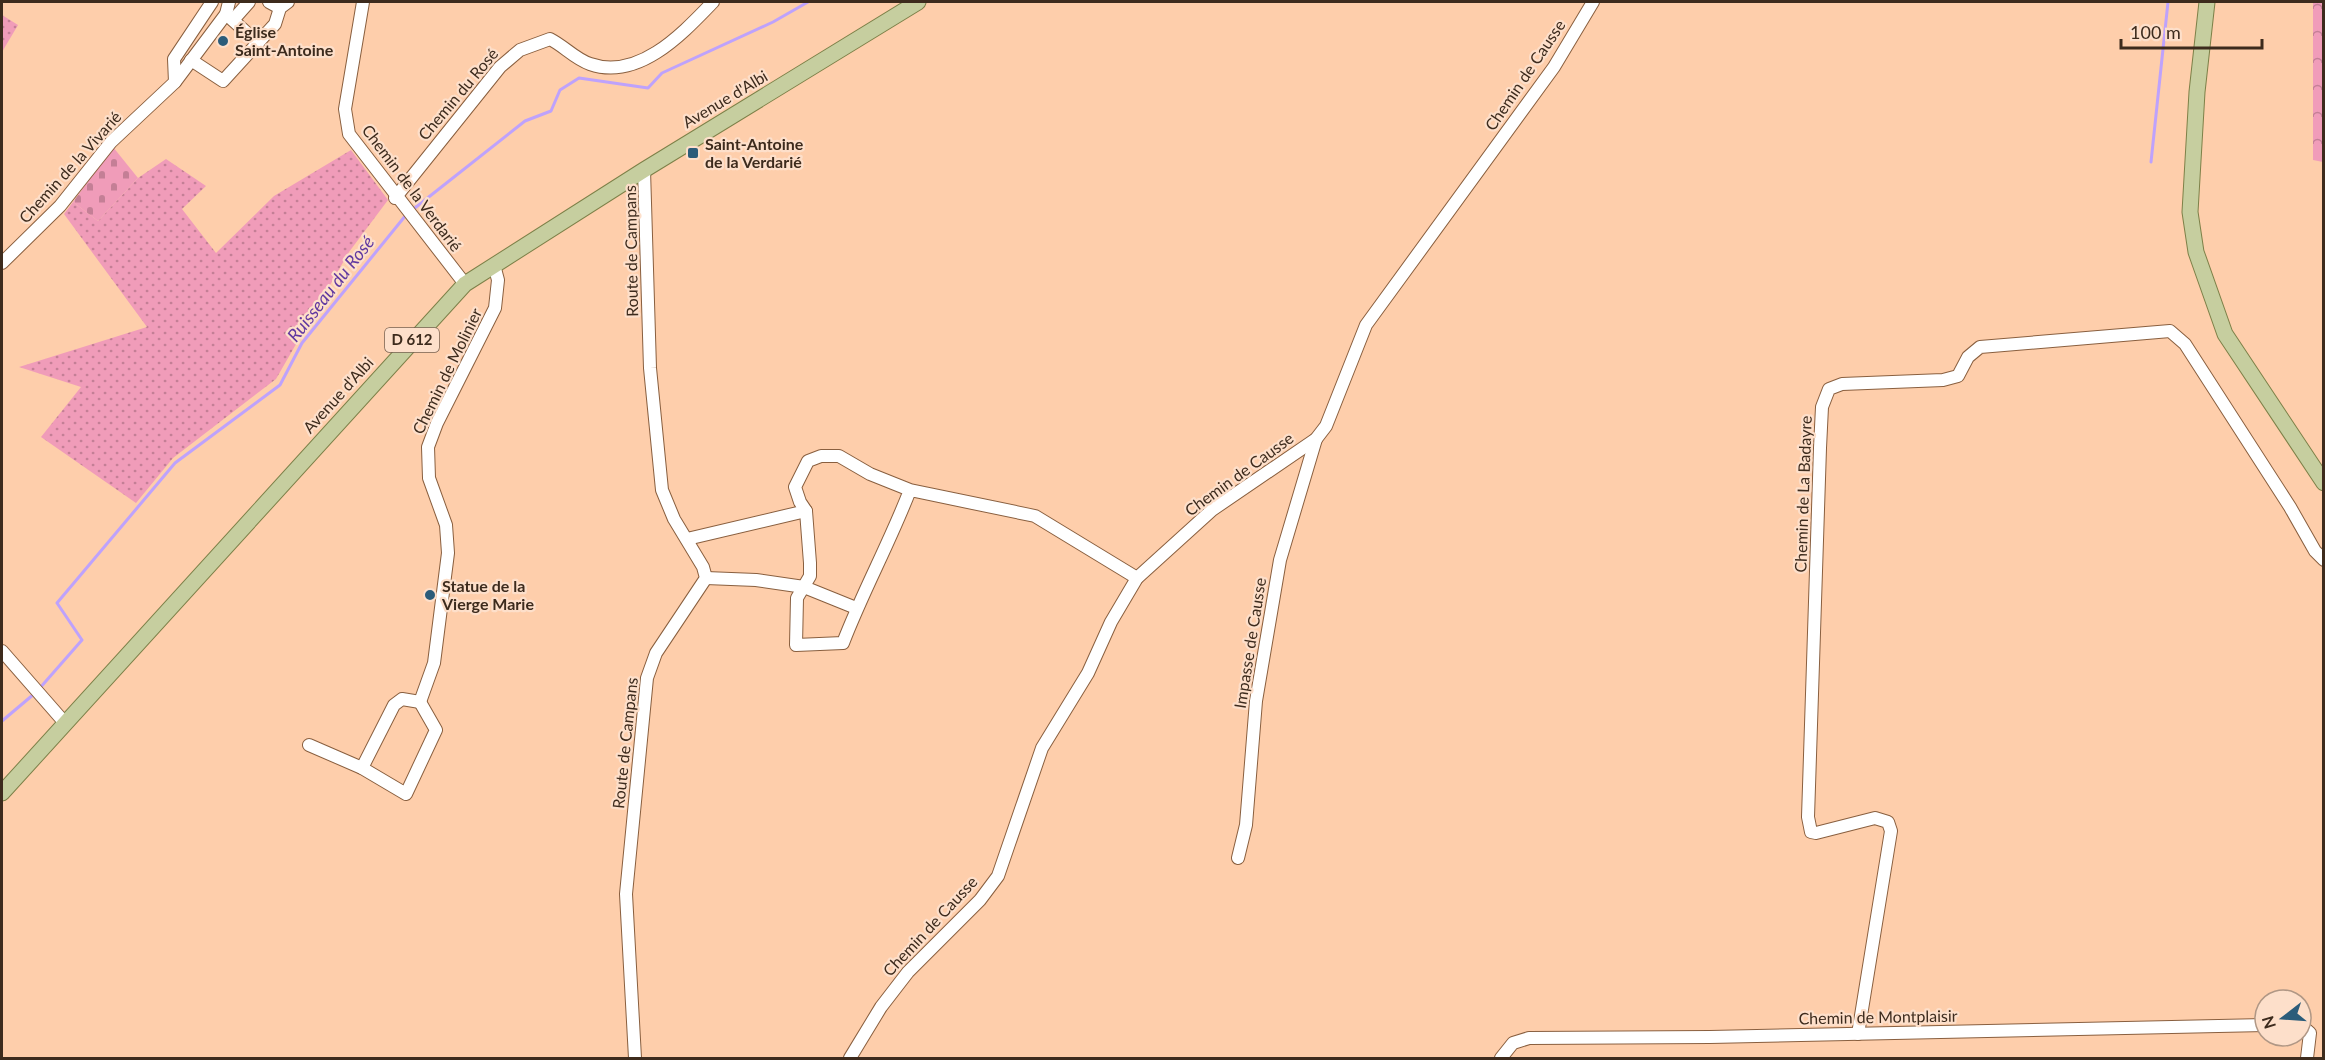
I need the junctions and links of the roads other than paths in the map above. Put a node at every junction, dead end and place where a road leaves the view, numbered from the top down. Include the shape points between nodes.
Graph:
1 (212, 2) edge
2 (249, 2) edge
3 (363, 2) edge
4 (713, 2) edge
5 (918, 2) edge
6 (1593, 2) edge
7 (2207, 2) edge
8 (279, 4) edge
9 (229, 12) edge
10 (258, 43) junction
11 (191, 60) junction
12 (175, 82) junction
13 (644, 170) junction
14 (395, 198) junction
15 (2, 263) edge
16 (494, 265) junction
17 (465, 284) junction
18 (1316, 439) junction
19 (2324, 483) edge
20 (910, 490) junction
21 (806, 511) junction
22 (687, 539) junction
23 (2324, 560) edge
24 (706, 578) junction
25 (1137, 578) junction
26 (804, 587) junction
27 (856, 608) junction
28 (2, 651) edge
29 (420, 702) junction
30 (65, 723) junction
31 (309, 745) dead end
32 (362, 768) junction
33 (2, 793) edge
34 (1238, 858) dead end
35 (2253, 1025) edge
36 (1858, 1035) junction
37 (635, 1059) edge
38 (850, 1059) edge
39 (1501, 1059) edge

1 - 12 street via 174,59
2 - 9 street, Chemin de la Vivarié
3 - 14 street, Chemin de la Verdarié via 345,122 352,140
4 - 14 street, Chemin du Rosé via 661,50 637,61 592,65 550,39 520,50 500,67
5 - 13 main road, Avenue d'Albi / D 612
6 - 18 street, Chemin de Causse via 1554,67 1366,325 1326,426
7 - 19 main road via 2190,212 2196,252 2225,334
8 - 10 street via 275,24
9 - 10 street
9 - 11 street, Chemin de la Vivarié
10 - 11 street via 223,81
11 - 12 street, Chemin de la Vivarié
12 - 15 street, Chemin de la Vivarié via 111,142 60,206
13 - 16 main road, Avenue d'Albi / D 612
13 - 22 street, Route de Campans via 650,368 662,490
14 - 17 street, Chemin de la Verdarié
16 - 17 main road, Avenue d'Albi / D 612
16 - 29 street, Chemin de Molinier via 498,280 495,308 428,447 429,478 448,540 434,663
17 - 30 main road, Avenue d'Albi / D 612
18 - 25 street, Chemin de Causse via 1212,510
18 - 34 street, Impasse de Causse via 1280,560 1256,701 1246,825
20 - 21 street via 838,456 821,456 808,460 797,479 798,496
20 - 25 street via 1035,516
20 - 27 street via 891,540
21 - 22 street
21 - 26 street via 810,569
22 - 24 street, Route de Campans
23 - 36 street, Chemin de La Badayre via 2314,551 2185,344 2170,331 1980,347 1968,357 1958,376 1842,384 1829,389 1822,407 1820,448 1810,832 1875,818 1888,822 1891,831
24 - 26 street
24 - 37 street, Route de Campans via 656,653 647,678 626,894
25 - 38 street, Chemin de Causse via 1111,622 1088,674 1042,748 998,876 980,900 908,972 881,1007
26 - 27 street
26 - 27 street via 797,598 796,645 843,643
28 - 30 street
29 - 32 street via 402,699 394,705
29 - 32 street via 436,730 406,794
30 - 33 main road, Avenue d'Albi / D 612
31 - 32 street
35 - 36 street, Chemin de Montplaisir
36 - 39 street, Chemin de Montplaisir via 1529,1038 1513,1043

